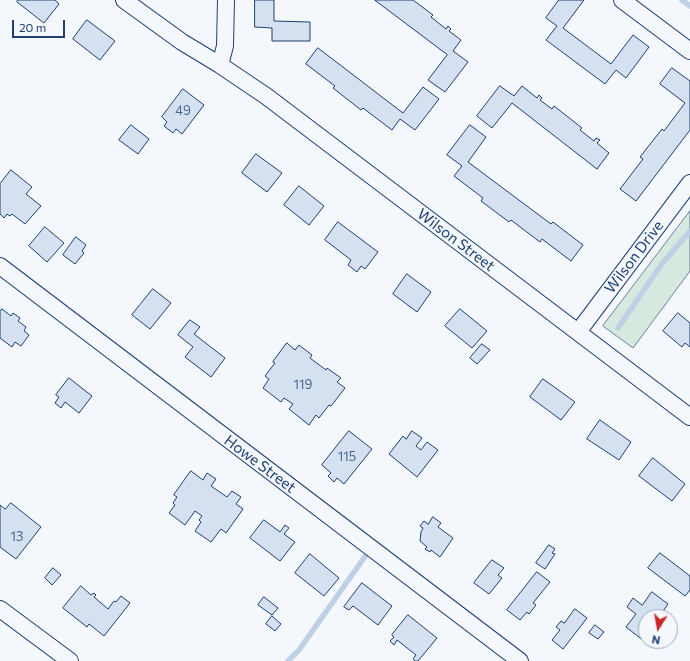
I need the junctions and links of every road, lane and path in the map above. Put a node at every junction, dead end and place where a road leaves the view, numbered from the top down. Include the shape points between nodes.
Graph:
1 (124, 0) edge
2 (226, 0) edge
3 (622, 0) edge
4 (690, 52) edge
5 (220, 65) junction
6 (690, 183) edge
7 (2, 271) edge
8 (578, 332) junction
9 (690, 417) edge
10 (0, 609) edge
11 (70, 661) edge
12 (520, 661) edge

1 - 5 street, Wilson Street via 182,42
2 - 5 street via 225,46
3 - 4 street
5 - 8 street, Wilson Street via 266,96
6 - 8 street, Wilson Drive
7 - 12 street, Howe Street
8 - 9 street, Wilson Street
10 - 11 street

